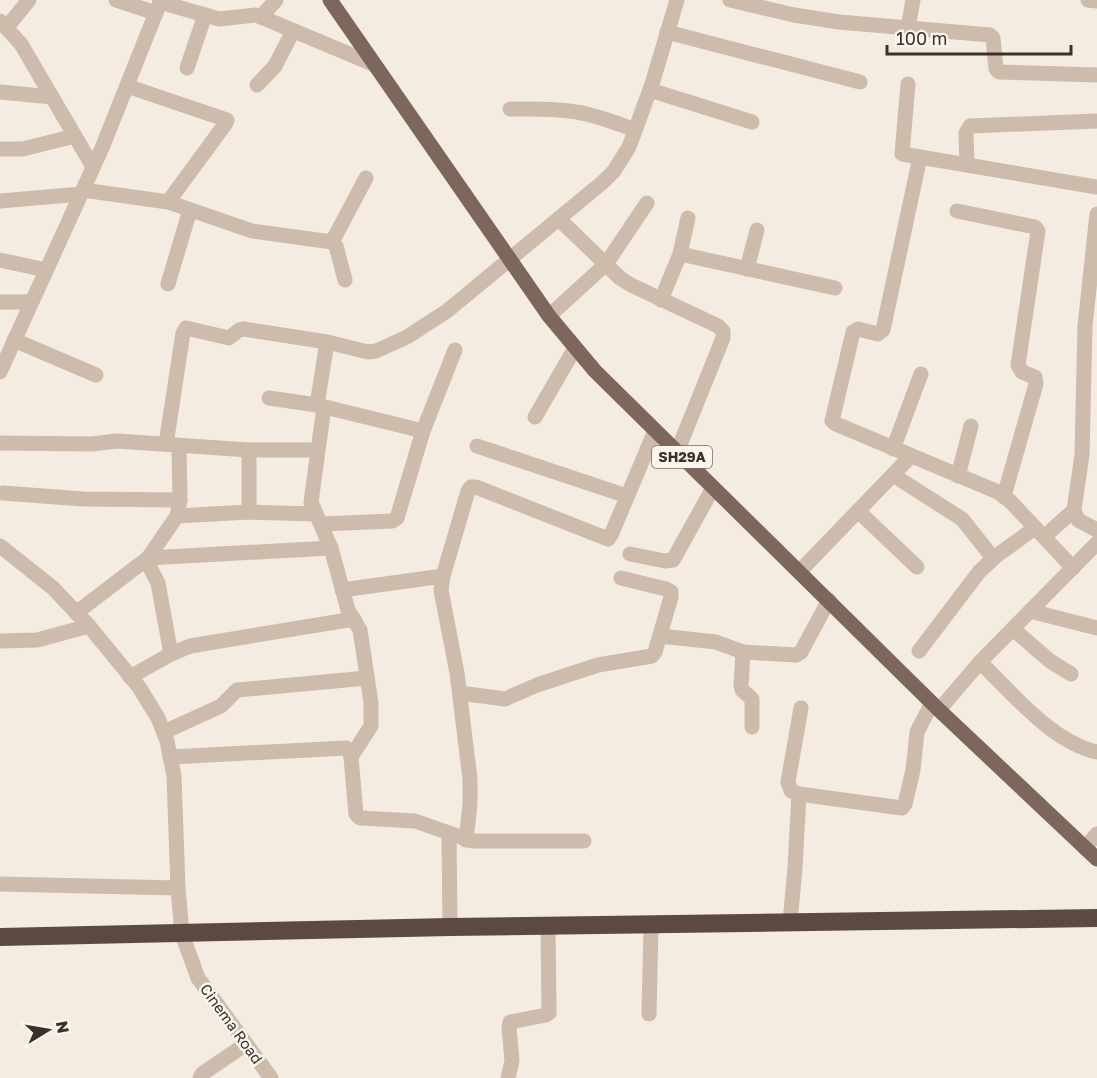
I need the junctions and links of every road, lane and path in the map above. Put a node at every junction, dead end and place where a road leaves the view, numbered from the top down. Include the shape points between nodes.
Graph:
1 (29, 0) edge
2 (116, 0) edge
3 (276, 0) edge
4 (330, 0) edge
5 (676, 0) edge
6 (730, 0) edge
7 (912, 0) edge
8 (1088, 0) edge
9 (1097, 1) edge
10 (159, 5) edge
11 (206, 15) junction
12 (261, 17) junction
13 (3, 24) edge
14 (908, 28) junction
15 (293, 31) junction
16 (667, 32) junction
17 (373, 64) junction
18 (187, 68) dead end
19 (1097, 75) edge
20 (860, 82) dead end
21 (908, 84) dead end
22 (257, 85) dead end
23 (128, 86) junction
24 (650, 90) junction
25 (0, 92) edge
26 (52, 97) junction
27 (510, 109) dead end
28 (1097, 121) edge
29 (752, 122) dead end
30 (635, 130) junction
31 (75, 136) junction
32 (0, 149) edge
33 (920, 157) junction
34 (967, 165) junction
35 (93, 167) junction
36 (366, 178) dead end
37 (1097, 187) edge
38 (82, 192) junction
39 (0, 201) edge
40 (168, 202) junction
41 (647, 203) dead end
42 (190, 210) junction
43 (957, 211) dead end
44 (1097, 214) edge
45 (688, 218) dead end
46 (559, 219) junction
47 (757, 230) dead end
48 (332, 242) junction
49 (1094, 253) edge
50 (680, 254) junction
51 (508, 259) junction
52 (0, 260) edge
53 (606, 264) junction
54 (747, 269) junction
55 (46, 270) junction
56 (345, 280) dead end
57 (168, 284) dead end
58 (835, 288) dead end
59 (661, 300) junction
60 (0, 302) edge
61 (31, 303) junction
62 (549, 316) junction
63 (1091, 326) edge
64 (327, 342) junction
65 (8, 347) edge
66 (575, 348) junction
67 (455, 350) dead end
68 (0, 372) edge
69 (921, 374) dead end
70 (96, 375) dead end
71 (269, 398) dead end
72 (1090, 404) edge
73 (320, 406) junction
74 (535, 417) dead end
75 (972, 426) dead end
76 (423, 431) junction
77 (655, 431) junction
78 (0, 442) edge
79 (173, 445) junction
80 (477, 446) dead end
81 (894, 449) junction
82 (249, 450) junction
83 (317, 450) junction
84 (677, 452) junction
85 (910, 457) junction
86 (893, 475) junction
87 (958, 476) junction
88 (713, 488) junction
89 (3, 493) dead end
90 (627, 496) junction
91 (1004, 496) junction
92 (180, 500) junction
93 (1074, 510) junction
94 (858, 511) junction
95 (249, 512) junction
96 (177, 516) junction
97 (319, 519) junction
98 (1097, 530) edge
99 (1040, 533) junction
100 (1097, 543) edge
101 (0, 546) edge
102 (331, 548) junction
103 (630, 554) dead end
104 (993, 558) junction
105 (147, 559) junction
106 (917, 567) dead end
107 (1073, 568) junction
108 (800, 572) junction
109 (443, 576) junction
110 (621, 578) dead end
111 (342, 590) junction
112 (829, 600) junction
113 (1030, 611) junction
114 (76, 613) junction
115 (354, 619) junction
116 (89, 626) junction
117 (1097, 628) edge
118 (1013, 629) junction
119 (660, 636) junction
120 (0, 641) edge
121 (743, 651) junction
122 (919, 651) dead end
123 (171, 654) junction
124 (980, 662) junction
125 (1071, 674) dead end
126 (130, 677) junction
127 (367, 678) junction
128 (460, 693) junction
129 (935, 707) junction
130 (801, 708) dead end
131 (752, 727) dead end
132 (164, 732) junction
133 (1097, 752) edge
134 (170, 757) junction
135 (351, 757) junction
136 (799, 794) junction
137 (449, 834) junction
138 (1097, 834) edge
139 (466, 840) junction
140 (584, 841) dead end
141 (1085, 848) junction
142 (1097, 860) edge
143 (0, 884) edge
144 (178, 888) junction
145 (1097, 918) edge
146 (790, 922) junction
147 (548, 926) junction
148 (651, 926) junction
149 (450, 927) junction
150 (182, 934) junction
151 (0, 937) edge
152 (649, 1014) dead end
153 (246, 1044) junction
154 (200, 1078) edge
155 (271, 1078) edge
156 (508, 1078) edge

1 - 13 street
2 - 10 street
3 - 12 street
4 - 17 main road, SH29A
5 - 16 street
6 - 14 street via 827,21
7 - 14 street
8 - 9 street
10 - 11 street
10 - 23 street
11 - 12 street via 224,19
11 - 18 street
12 - 15 street
13 - 26 street via 21,44
14 - 19 street via 991,35 999,72
15 - 17 street
15 - 22 street via 274,66
16 - 20 street
16 - 24 street
17 - 51 main road, SH29A
21 - 33 street via 901,152
23 - 35 street
23 - 40 street via 227,120
24 - 29 street
24 - 30 street
25 - 26 street
26 - 31 street
27 - 30 street via 578,112
28 - 34 street via 970,126 966,133
30 - 46 street via 614,171
31 - 32 street via 23,149
31 - 35 street
33 - 34 street
33 - 81 street via 883,330 878,334 858,329 854,332 832,417 836,424
34 - 37 street
35 - 38 street
36 - 48 street
38 - 39 street
38 - 40 street
38 - 55 street
40 - 42 street
41 - 53 street
42 - 48 street via 252,231
42 - 57 street
43 - 91 street via 1035,227 1038,231 1018,365 1022,372 1035,377 1036,384
44 - 49 street
45 - 50 street
46 - 51 street
46 - 53 street
47 - 54 street
48 - 56 street
49 - 63 street
50 - 54 street
50 - 59 street
51 - 62 main road, SH29A
51 - 64 street via 447,311 400,341 368,352
52 - 55 street
53 - 59 street via 631,285
53 - 62 street
54 - 58 street
55 - 61 street
59 - 84 street via 722,328 724,334
60 - 61 street
61 - 65 street
62 - 66 main road, SH29A
63 - 72 street
64 - 73 street
64 - 79 street via 243,329 225,338 186,328
65 - 68 street
65 - 70 street
66 - 74 street
66 - 77 main road, SH29A
67 - 76 street
69 - 81 street
71 - 73 street
72 - 93 street
73 - 76 street
73 - 83 street
75 - 87 street
76 - 97 street via 397,518
77 - 84 main road, SH29A
77 - 90 street
78 - 79 street via 117,441
79 - 82 street
79 - 92 street
80 - 90 street
81 - 85 street
82 - 83 street
82 - 95 street
83 - 97 street via 311,498
84 - 88 main road, SH29A
85 - 86 street
85 - 87 street
86 - 94 street
86 - 104 street via 962,519
87 - 91 street
88 - 103 street via 673,560
88 - 108 main road, SH29A
89 - 92 street
90 - 109 street via 606,539 471,487
91 - 99 street
92 - 96 street
93 - 98 street via 1076,518
93 - 99 street
94 - 106 street
94 - 108 street
95 - 96 street
95 - 97 street
96 - 105 street
97 - 102 street
99 - 104 street
99 - 107 street
100 - 107 street
101 - 114 street, Cinema Road
102 - 105 street
102 - 111 street
104 - 122 street via 962,591
105 - 114 street
105 - 123 street via 158,583
107 - 113 street
108 - 112 main road, SH29A
109 - 111 street
109 - 128 street via 442,596
110 - 119 street via 671,592
111 - 115 street
112 - 121 street via 798,655
112 - 129 main road, SH29A
113 - 117 street
113 - 118 street
114 - 116 street, Cinema Road
115 - 123 street via 203,643
115 - 127 street via 362,638
116 - 120 street via 37,640
116 - 126 street, Cinema Road
118 - 124 street
118 - 125 street
119 - 121 street via 716,642
119 - 128 street via 652,656 591,667 508,698
121 - 131 street via 740,683 752,699
123 - 126 street
124 - 129 street
124 - 133 street via 1045,724
126 - 132 street, Cinema Road
127 - 132 street via 237,690 221,706
127 - 135 street via 371,726
128 - 139 street via 471,790
129 - 136 street via 917,732 904,807
129 - 141 main road, SH29A
130 - 136 street via 788,782 791,791
132 - 134 street, Cinema Road
134 - 135 street via 341,748 349,750
134 - 144 street, Cinema Road
135 - 137 street via 358,817 415,821
136 - 146 street
137 - 139 street
137 - 149 street
138 - 141 street
139 - 140 street
141 - 142 main road, SH29A
143 - 144 street
144 - 150 street, Cinema Road
145 - 146 highway
146 - 148 highway
147 - 148 highway
147 - 149 highway
147 - 156 street via 549,1013 510,1022 512,1061
148 - 152 street
149 - 150 highway
150 - 151 highway
150 - 153 street, Cinema Road via 198,978
153 - 154 street
153 - 155 street, Cinema Road

